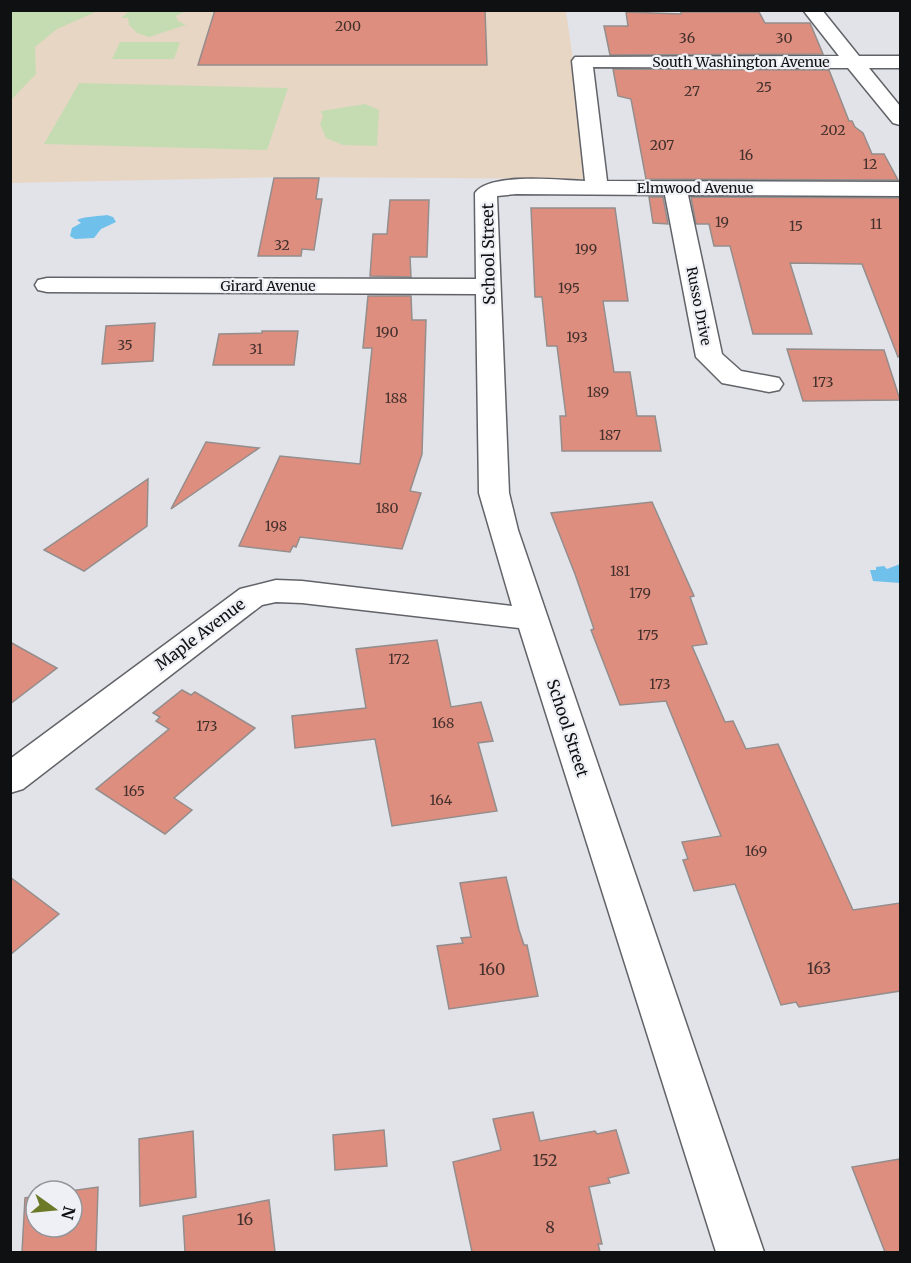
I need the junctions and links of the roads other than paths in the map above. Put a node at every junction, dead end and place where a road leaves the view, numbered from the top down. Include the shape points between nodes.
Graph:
1 (812, 10) edge
2 (855, 62) junction
3 (900, 62) edge
4 (900, 119) edge
5 (597, 188) junction
6 (675, 188) junction
7 (489, 189) joint
8 (900, 189) edge
9 (47, 285) dead end
10 (489, 287) junction
11 (769, 384) dead end
12 (532, 619) junction
13 (10, 779) edge
14 (740, 1252) edge

1 - 2 street
2 - 3 street, South Washington Avenue
2 - 4 street
2 - 5 street, South Washington Avenue via 582,61
5 - 6 street, Elmwood Avenue
5 - 7 street, Elmwood Avenue
6 - 8 street, Elmwood Avenue
6 - 11 street, Russo Drive via 709,357 732,377
7 - 10 street, School Street
9 - 10 street, Girard Avenue
10 - 12 street, School Street via 494,493
12 - 13 street, Maple Avenue via 302,592 276,591 251,597
12 - 14 street, School Street

